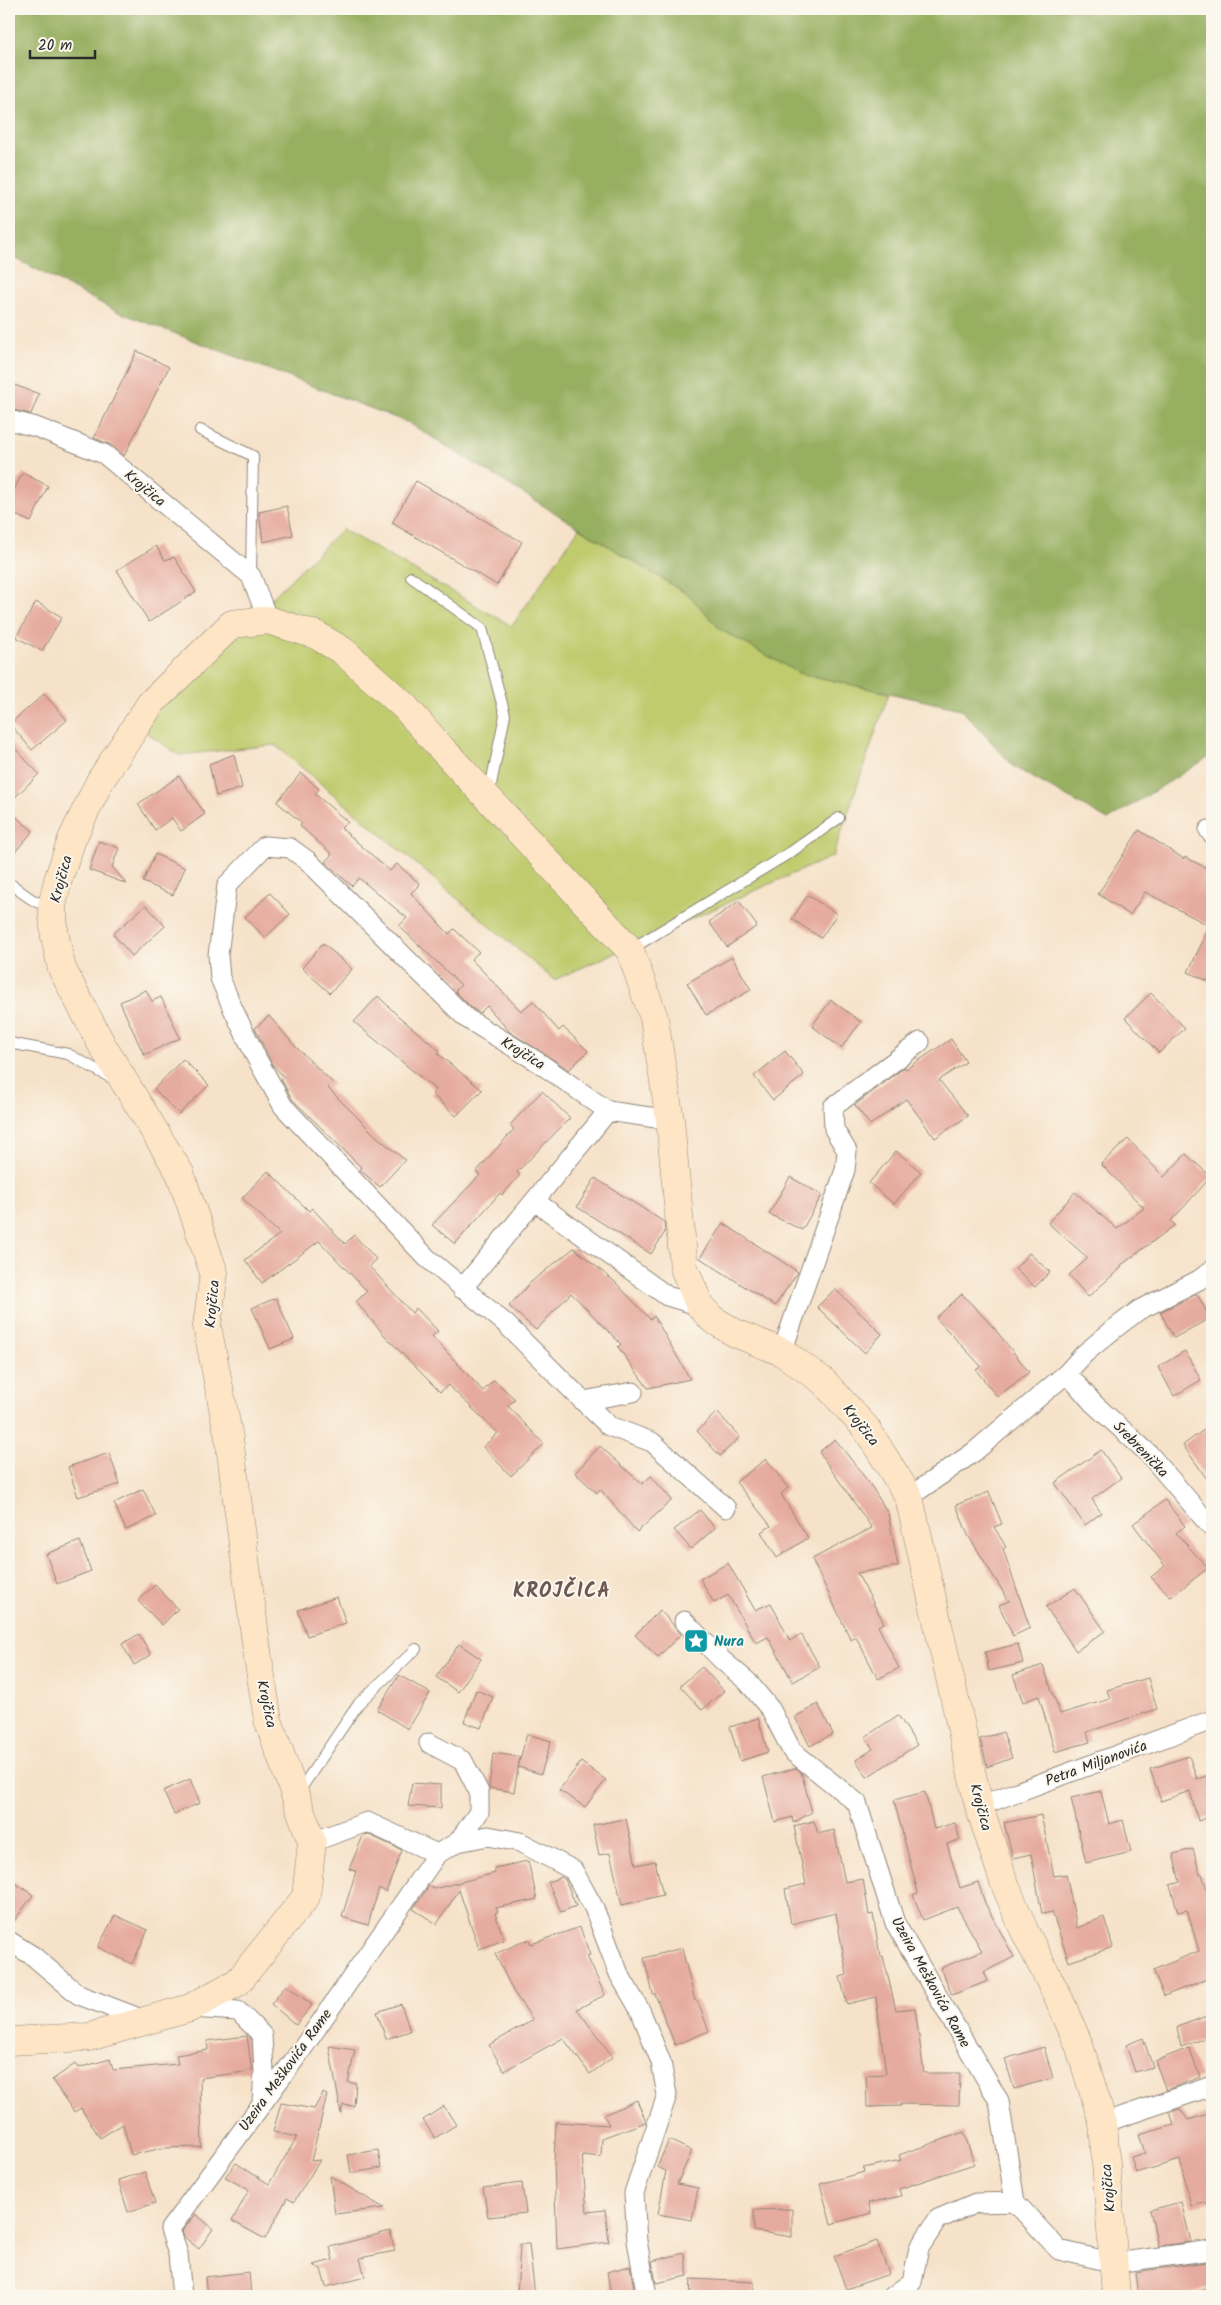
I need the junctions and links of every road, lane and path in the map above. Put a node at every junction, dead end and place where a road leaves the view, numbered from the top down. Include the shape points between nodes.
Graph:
1 (9, 420) edge
2 (200, 430) dead end
3 (252, 576) junction
4 (411, 577) dead end
5 (268, 620) junction
6 (488, 797) junction
7 (839, 818) dead end
8 (9, 883) edge
9 (52, 906) junction
10 (630, 950) junction
11 (920, 1042) dead end
12 (9, 1043) edge
13 (127, 1087) junction
14 (608, 1111) junction
15 (670, 1120) junction
16 (536, 1202) junction
17 (1208, 1279) edge
18 (462, 1289) junction
19 (700, 1306) junction
20 (782, 1352) junction
21 (1067, 1373) junction
22 (633, 1392) dead end
23 (584, 1401) junction
24 (909, 1497) junction
25 (726, 1508) dead end
26 (1212, 1528) edge
27 (684, 1621) dead end
28 (416, 1649) dead end
29 (1212, 1720) edge
30 (1212, 1729) edge
31 (1182, 1732) junction
32 (429, 1743) dead end
33 (296, 1796) junction
34 (980, 1806) junction
35 (312, 1842) junction
36 (458, 1842) junction
37 (437, 1854) junction
38 (9, 1941) edge
39 (190, 2008) junction
40 (148, 2021) junction
41 (9, 2041) edge
42 (1212, 2086) edge
43 (262, 2102) junction
44 (1103, 2123) junction
45 (1015, 2202) junction
46 (1212, 2250) edge
47 (1115, 2263) junction
48 (182, 2296) edge
49 (647, 2296) edge
50 (893, 2296) edge
51 (1116, 2296) edge

1 - 3 street, Krojčica via 36,427 104,454
2 - 3 lane via 253,456
3 - 5 street
4 - 6 lane via 482,628 505,715
5 - 6 main road, Krojčica via 316,634 343,651 406,707
5 - 9 main road, Krojčica via 232,624 151,703 100,781 72,839
6 - 10 main road, Krojčica
7 - 10 lane via 783,857
8 - 9 lane via 30,900
9 - 13 main road, Krojčica via 62,969
10 - 15 main road, Krojčica via 654,1018
11 - 20 street via 833,1108 834,1130 847,1151 840,1190
12 - 13 lane via 68,1054
13 - 33 main road, Krojčica via 180,1173 214,1273 207,1326 229,1438 258,1658 268,1720
14 - 15 street, Krojčica
14 - 16 street
14 - 18 street, Krojčica via 538,1062 466,1018 315,868 290,848 265,846 236,874 227,885 222,911 218,955 220,978 257,1059 284,1106 427,1258
15 - 19 main road, Krojčica via 684,1268
16 - 18 street
16 - 19 street via 667,1296
17 - 21 street via 1139,1310 1084,1354
18 - 23 street, Krojčica via 506,1324
19 - 20 main road, Krojčica via 735,1333
20 - 24 main road, Krojčica via 823,1381 866,1428
21 - 24 street via 974,1452
21 - 26 street, Srebrenička via 1093,1403 1149,1454
22 - 23 street
23 - 25 street, Krojčica via 609,1426 652,1442
24 - 34 main road, Krojčica
27 - 45 street, Uzeira Meškovića Rame via 748,1682 771,1710 792,1751 857,1803 895,1923 999,2101
28 - 33 lane via 359,1703
29 - 31 street, Petra Miljanovića
30 - 31 lane
31 - 34 street, Petra Miljanovića
32 - 36 street via 463,1762 479,1792 479,1812
33 - 35 main road, Krojčica
34 - 44 main road, Krojčica via 1007,1890 1079,2045
35 - 37 street via 367,1822
35 - 39 main road, Krojčica via 306,1898 238,1982
36 - 37 street, Uzeira Meškovića Rame
36 - 49 street, Uzeira Meškovića Rame via 488,1836 520,1842 573,1870 594,1908 619,1974 641,2012 661,2062 667,2096 634,2193 637,2241
37 - 43 street, Uzeira Meškovića Rame
38 - 40 street via 33,1956 79,1996
39 - 40 main road, Krojčica
39 - 43 street via 238,2011 262,2035
40 - 41 main road, Krojčica via 89,2037
42 - 44 street
43 - 48 street, Uzeira Meškovića Rame via 170,2229 178,2254
44 - 47 main road, Krojčica
45 - 47 street via 1059,2250
45 - 50 street via 976,2203 938,2219 919,2248 912,2282
46 - 47 street
47 - 51 main road, Krojčica

